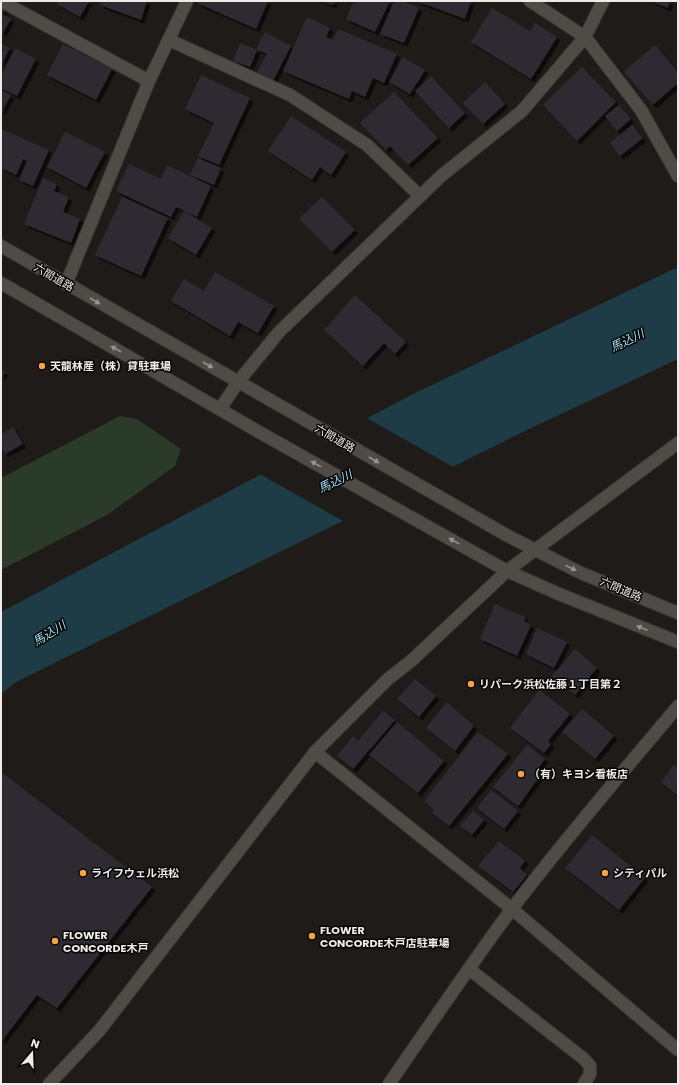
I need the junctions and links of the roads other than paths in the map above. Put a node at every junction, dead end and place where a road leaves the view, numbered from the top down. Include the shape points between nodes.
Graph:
1 (1, 1) edge
2 (187, 1) edge
3 (530, 1) edge
4 (603, 1) edge
5 (585, 37) junction
6 (169, 40) junction
7 (149, 81) junction
8 (678, 176) edge
9 (420, 196) junction
10 (1, 246) edge
11 (1, 283) edge
12 (66, 284) junction
13 (238, 382) junction
14 (220, 409) junction
15 (678, 443) edge
16 (536, 550) junction
17 (507, 571) junction
18 (678, 613) edge
19 (678, 642) edge
20 (678, 706) edge
21 (315, 752) junction
22 (512, 909) junction
23 (470, 969) junction
24 (678, 1050) edge
25 (49, 1084) edge
26 (389, 1084) edge
27 (584, 1084) edge

1 - 7 street
2 - 6 street
3 - 5 street
4 - 5 street
5 - 8 street via 641,110
5 - 9 street via 522,111
6 - 7 street
6 - 9 street via 290,95 367,145
7 - 12 street
9 - 13 street via 279,332
10 - 12 street, 六間道路
14 -> 11 street
12 -> 13 street, 六間道路
13 - 14 street
13 -> 16 street, 六間道路
17 -> 14 street
15 - 16 street
16 - 17 street
16 -> 18 street, 六間道路 via 581,573
19 -> 17 street
17 - 21 street via 417,656 388,679
20 - 22 street
21 - 22 street
21 - 25 street via 99,1031
22 - 23 street
22 - 24 street
23 - 26 street
23 - 27 street via 584,1059 590,1066 590,1074

